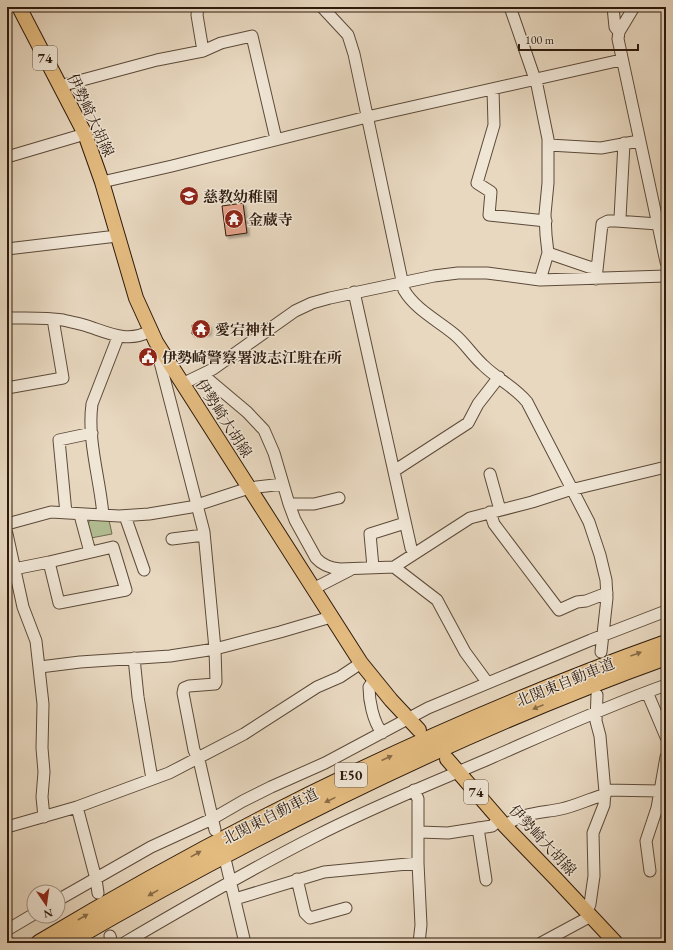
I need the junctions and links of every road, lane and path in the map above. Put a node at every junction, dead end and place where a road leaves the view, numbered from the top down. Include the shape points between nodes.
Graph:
1 (19, 7) edge
2 (198, 7) edge
3 (322, 7) edge
4 (510, 7) edge
5 (613, 7) edge
6 (634, 7) edge
7 (619, 32) junction
8 (203, 51) junction
9 (622, 60) junction
10 (536, 80) junction
11 (60, 86) junction
12 (493, 89) junction
13 (367, 117) junction
14 (85, 134) junction
15 (276, 139) junction
16 (639, 141) junction
17 (624, 143) junction
18 (549, 145) junction
19 (7, 157) edge
20 (102, 182) junction
21 (546, 221) junction
22 (616, 221) junction
23 (658, 224) junction
24 (117, 236) junction
25 (7, 249) edge
26 (548, 253) junction
27 (666, 262) edge
28 (597, 268) junction
29 (666, 276) edge
30 (596, 279) junction
31 (540, 280) junction
32 (402, 282) junction
33 (354, 292) junction
34 (7, 318) edge
35 (53, 319) junction
36 (150, 331) junction
37 (118, 337) junction
38 (162, 353) junction
39 (203, 375) junction
40 (499, 377) junction
41 (182, 384) junction
42 (7, 388) edge
43 (92, 433) junction
44 (666, 466) edge
45 (394, 471) junction
46 (490, 474) dead end
47 (283, 484) junction
48 (249, 488) junction
49 (572, 490) junction
50 (339, 498) dead end
51 (289, 504) junction
52 (197, 506) junction
53 (494, 511) junction
54 (66, 513) junction
55 (80, 515) junction
56 (103, 515) junction
57 (125, 516) junction
58 (405, 522) junction
59 (7, 524) edge
60 (7, 534) edge
61 (204, 535) junction
62 (172, 539) dead end
63 (90, 552) junction
64 (414, 553) junction
65 (49, 562) junction
66 (373, 567) junction
67 (394, 567) junction
68 (352, 568) junction
69 (14, 569) junction
70 (144, 570) dead end
71 (313, 589) junction
72 (607, 593) junction
73 (666, 611) edge
74 (331, 617) junction
75 (603, 635) junction
76 (666, 643) edge
77 (215, 649) junction
78 (601, 652) dead end
79 (666, 657) edge
80 (134, 658) junction
81 (361, 664) junction
82 (40, 667) junction
83 (374, 680) junction
84 (487, 682) junction
85 (666, 685) edge
86 (647, 692) junction
87 (597, 695) dead end
88 (596, 712) junction
89 (407, 718) junction
90 (419, 730) dead end
91 (382, 733) junction
92 (666, 737) edge
93 (666, 757) edge
94 (198, 759) junction
95 (447, 759) dead end
96 (458, 772) junction
97 (152, 780) junction
98 (414, 790) junction
99 (660, 791) junction
100 (605, 793) junction
101 (77, 807) junction
102 (44, 817) junction
103 (212, 819) junction
104 (503, 822) junction
105 (7, 827) edge
106 (478, 828) junction
107 (215, 830) dead end
108 (418, 832) junction
109 (226, 863) dead end
110 (418, 863) junction
111 (650, 871) dead end
112 (96, 879) junction
113 (297, 879) junction
114 (230, 880) junction
115 (486, 880) dead end
116 (98, 893) dead end
117 (66, 896) edge
118 (235, 899) junction
119 (132, 904) junction
120 (346, 908) dead end
121 (589, 914) junction
122 (26, 920) edge
123 (7, 934) edge
124 (41, 941) edge
125 (66, 943) edge
126 (76, 943) edge
127 (124, 943) edge
128 (245, 943) edge
129 (419, 943) edge
130 (541, 943) edge
131 (616, 943) edge

1 - 11 main road, 伊勢崎大胡線 / 74
2 - 8 street
3 - 13 street via 348,35
4 - 10 street
5 - 7 street via 615,27
6 - 7 street
7 - 9 street
8 - 11 street via 157,60
8 - 15 street via 220,43 252,36
9 - 10 street
9 - 16 street
10 - 12 street
10 - 18 street
11 - 14 main road, 伊勢崎大胡線 / 74
12 - 13 street
12 - 21 street via 494,125 477,184 491,192 489,215
13 - 15 street
13 - 32 street
14 - 19 street
14 - 20 main road, 伊勢崎大胡線 / 74
15 - 20 street
16 - 17 street
16 - 23 street
17 - 18 street via 600,148
17 - 22 street via 620,218
18 - 21 street
20 - 24 main road, 伊勢崎大胡線 / 74
21 - 26 street
22 - 23 street
22 - 28 street via 602,224
23 - 27 street
24 - 25 street
24 - 36 main road, 伊勢崎大胡線 / 74 via 136,298
26 - 28 street
26 - 31 street
28 - 30 street
29 - 30 street
30 - 31 street
31 - 32 street via 474,272 444,274
32 - 33 street
32 - 40 street via 409,298 455,335 483,365
33 - 39 street via 312,303 295,311
33 - 45 street
34 - 35 street
35 - 37 street via 84,325
35 - 42 street via 63,378
36 - 37 street
36 - 38 main road, 伊勢崎大胡線 / 74
37 - 43 street via 92,404
38 - 41 main road, 伊勢崎大胡線 / 74
38 - 52 street via 160,362
39 - 41 street
39 - 47 street via 260,425 274,453
40 - 45 street via 468,422
40 - 49 street via 527,402
41 - 48 main road, 伊勢崎大胡線 / 74
43 - 54 street via 59,440
43 - 56 street
44 - 49 street
45 - 58 street
46 - 53 street
47 - 48 street
47 - 51 street
48 - 52 street
48 - 71 main road, 伊勢崎大胡線 / 74
49 - 53 street
49 - 72 street via 597,543
50 - 51 street via 314,504
51 - 68 street via 298,526 319,562 333,568
52 - 57 street
52 - 61 street
53 - 64 street via 463,521
53 - 72 street via 494,524 559,610
54 - 55 street
54 - 59 street via 51,512
55 - 56 street
55 - 63 street
56 - 57 street
57 - 70 street
58 - 64 street
58 - 66 street via 370,534
60 - 69 street
61 - 62 street
61 - 77 street
63 - 65 street
63 - 65 street via 113,546 126,590 59,603
64 - 67 street
65 - 69 street
66 - 67 street
66 - 68 street
67 - 84 street via 437,600 465,652
68 - 71 street
69 - 82 street via 23,607 35,636
71 - 74 main road, 伊勢崎大胡線 / 74
72 - 75 street
73 - 75 street
74 - 77 street
74 - 81 main road, 伊勢崎大胡線 / 74
75 - 78 street
75 - 84 street
124 -> 76 highway, 北関東自動車道 / E50 via 201,851 362,770 496,709
77 - 80 street
77 - 94 street via 215,684 189,686 183,691
79 -> 119 highway, 北関東自動車道 / E50 via 502,722 368,782 281,824
80 - 82 street
80 - 97 street
81 - 83 main road, 伊勢崎大胡線 / 74
81 - 94 street via 317,687 244,734
82 - 102 street via 43,704
83 - 89 main road, 伊勢崎大胡線 / 74
83 - 91 street via 370,687 370,698
84 - 89 street
85 - 86 street
86 - 88 street
86 - 92 street
87 - 88 street
88 - 96 street
88 - 100 street
89 - 90 main road, 伊勢崎大胡線 / 74
89 - 91 street
91 - 103 street via 243,801
93 - 99 street
94 - 97 street
94 - 103 street
95 - 96 main road, 伊勢崎大胡線 / 74
96 - 98 street
96 - 104 main road, 伊勢崎大胡線 / 74
97 - 101 street
98 - 108 street via 418,799
98 - 114 street
99 - 100 street
99 - 111 street via 646,841
100 - 104 street via 560,809
100 - 121 street via 604,805 593,832 593,883
101 - 102 street
101 - 112 street
102 - 105 street
103 - 107 street
103 - 112 street via 158,843
104 - 106 street
104 - 121 main road, 伊勢崎大胡線 / 74
106 - 108 street via 448,833
106 - 115 street
108 - 110 street
109 - 114 street
110 - 113 street via 324,872
110 - 129 street via 421,925
112 - 116 street
112 - 117 street
113 - 118 street
113 - 120 street via 305,913 310,918
114 - 118 street
114 - 127 street
118 - 128 street
119 - 125 highway, 北関東自動車道 / E50
119 - 126 highway
121 - 130 street
121 - 131 main road, 伊勢崎大胡線 / 74
122 - 123 street

